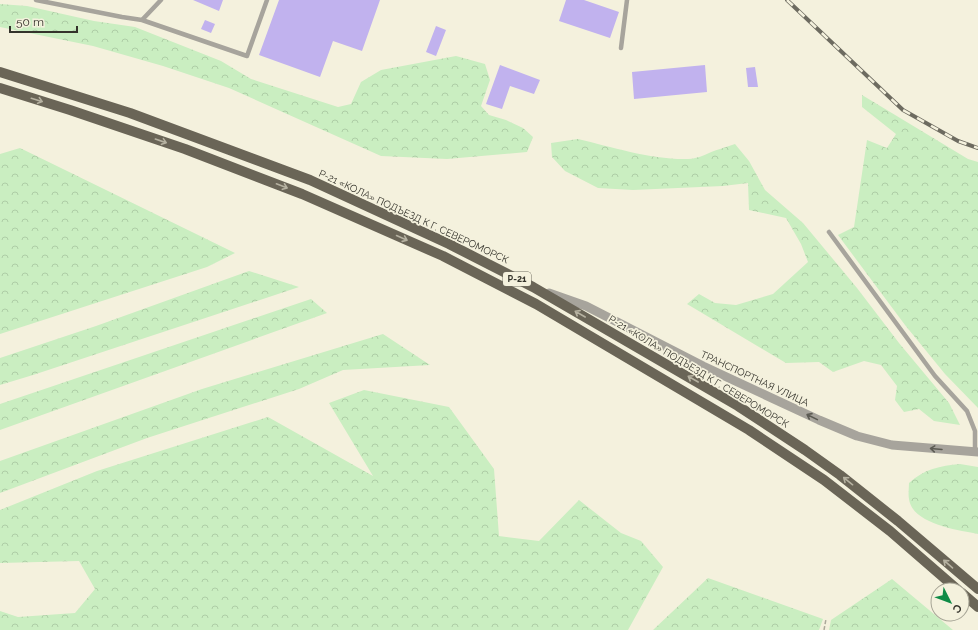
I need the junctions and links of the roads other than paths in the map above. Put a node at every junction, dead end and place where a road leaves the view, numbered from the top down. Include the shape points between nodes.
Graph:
1 (36, 0) edge
2 (161, 0) edge
3 (267, 0) edge
4 (627, 0) edge
5 (142, 20) junction
6 (621, 48) dead end
7 (0, 72) edge
8 (0, 88) edge
9 (829, 232) dead end
10 (533, 287) junction
11 (977, 452) edge
12 (949, 582) edge
13 (978, 589) edge
14 (970, 600) edge
15 (978, 607) edge

1 - 5 lane
2 - 5 lane
3 - 5 lane via 247,56
4 - 6 lane
7 - 10 main road, Р-21 «КОЛА» ПОДЪЕЗД К Г. СЕВЕРОМОРСК / Р-21 via 130,113 310,180 449,244
8 -> 12 main road, Р-21 via 171,144 302,194 443,256 536,304 749,430 824,480 890,531
9 - 11 lane via 935,376 968,411 975,431
11 -> 10 street, ТРАНСПОРТНАЯ УЛИЦА via 892,445 857,436 703,366 586,306
13 -> 10 main road, Р-21 «КОЛА» ПОДЪЕЗД К Г. СЕВЕРОМОРСК / Р-21 via 881,507 805,450 738,406
14 - 15 main road

